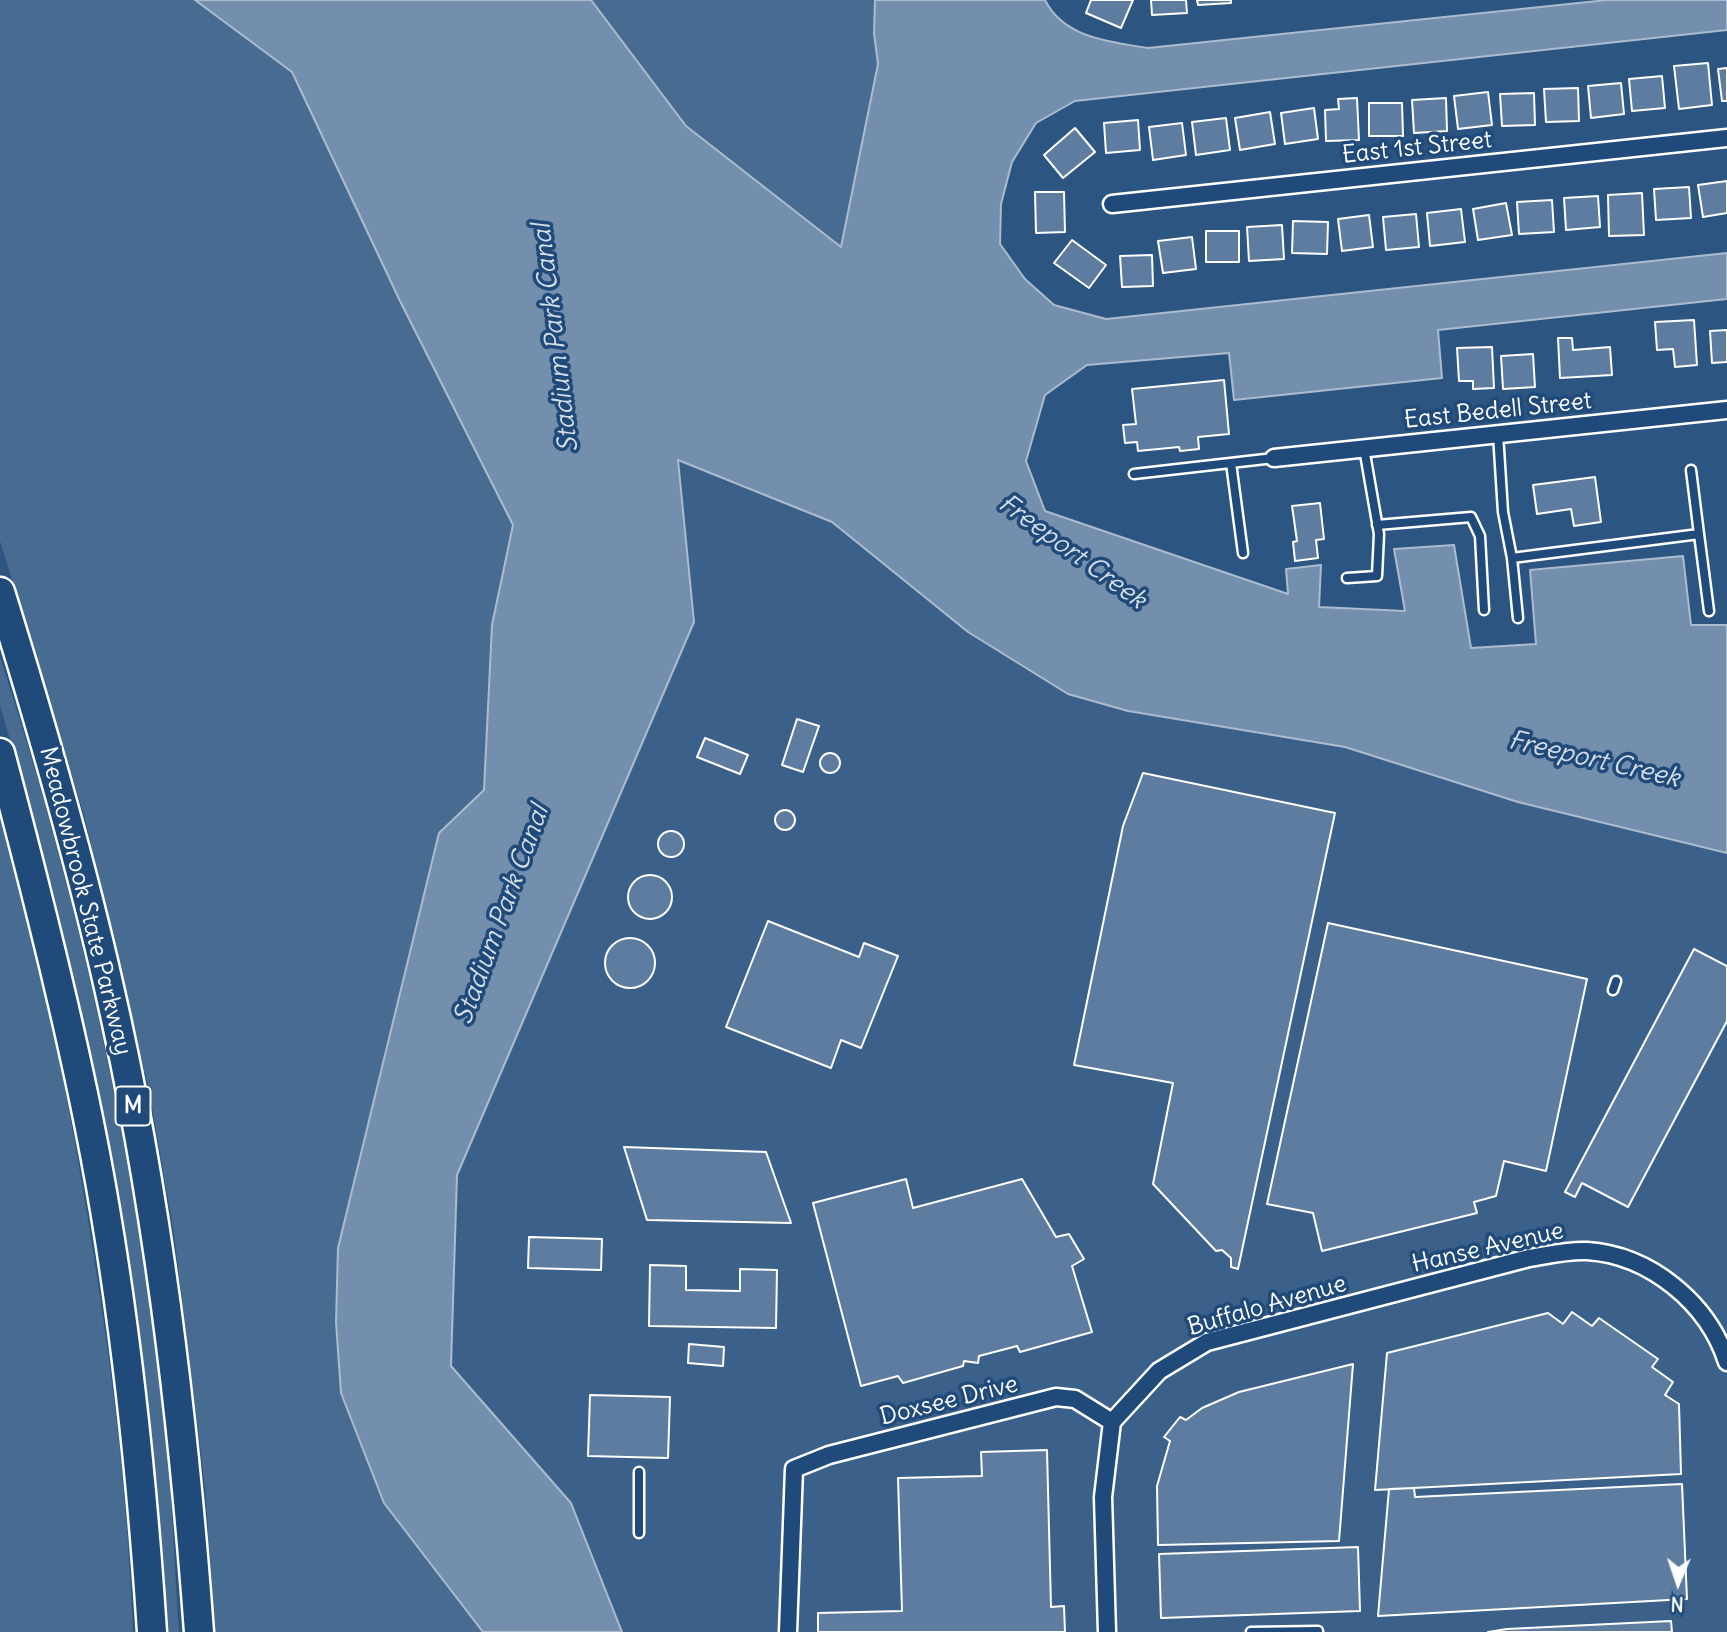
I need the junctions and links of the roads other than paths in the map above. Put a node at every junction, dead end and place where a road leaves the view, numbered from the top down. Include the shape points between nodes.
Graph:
1 (1727, 138) edge
2 (1112, 204) dead end
3 (1727, 410) edge
4 (1498, 434) junction
5 (1364, 448) junction
6 (1274, 458) joint
7 (1231, 463) junction
8 (1691, 470) dead end
9 (1134, 474) dead end
10 (1377, 525) junction
11 (1699, 534) junction
12 (1243, 553) dead end
13 (1512, 558) junction
14 (1347, 578) dead end
15 (0, 592) edge
16 (1484, 610) dead end
17 (1709, 611) dead end
18 (1518, 618) dead end
19 (0, 753) edge
20 (1378, 1298) joint
21 (1727, 1362) edge
22 (1112, 1422) junction
23 (639, 1472) dead end
24 (639, 1533) dead end
25 (1318, 1631) edge
26 (152, 1632) edge
27 (199, 1632) edge
28 (788, 1632) edge
29 (1107, 1632) edge
30 (1251, 1632) edge

1 - 2 street, East 1st Street
3 - 4 street, East Bedell Street
4 - 5 street, East Bedell Street
4 - 13 lane via 1503,512
5 - 6 street, East Bedell Street
5 - 10 lane
6 - 7 lane
7 - 9 lane
7 - 12 lane
8 - 11 lane
10 - 14 lane via 1377,576
10 - 16 lane via 1471,517 1480,537
11 - 13 lane
11 - 17 lane
13 - 18 lane
15 - 27 highway, Meadowbrook State Parkway / M via 70,828 108,983 145,1169 180,1407
19 - 26 highway, Meadowbrook State Parkway / M via 43,914 90,1129 116,1284
20 - 21 street, Hanse Avenue via 1568,1251 1617,1256 1650,1269 1684,1294 1712,1328
20 - 22 street, Buffalo Avenue via 1207,1342 1159,1371
22 - 28 street, Doxsee Drive via 1075,1399 1056,1397 830,1455 794,1469
22 - 29 street via 1103,1497
23 - 24 lane
25 - 30 lane

